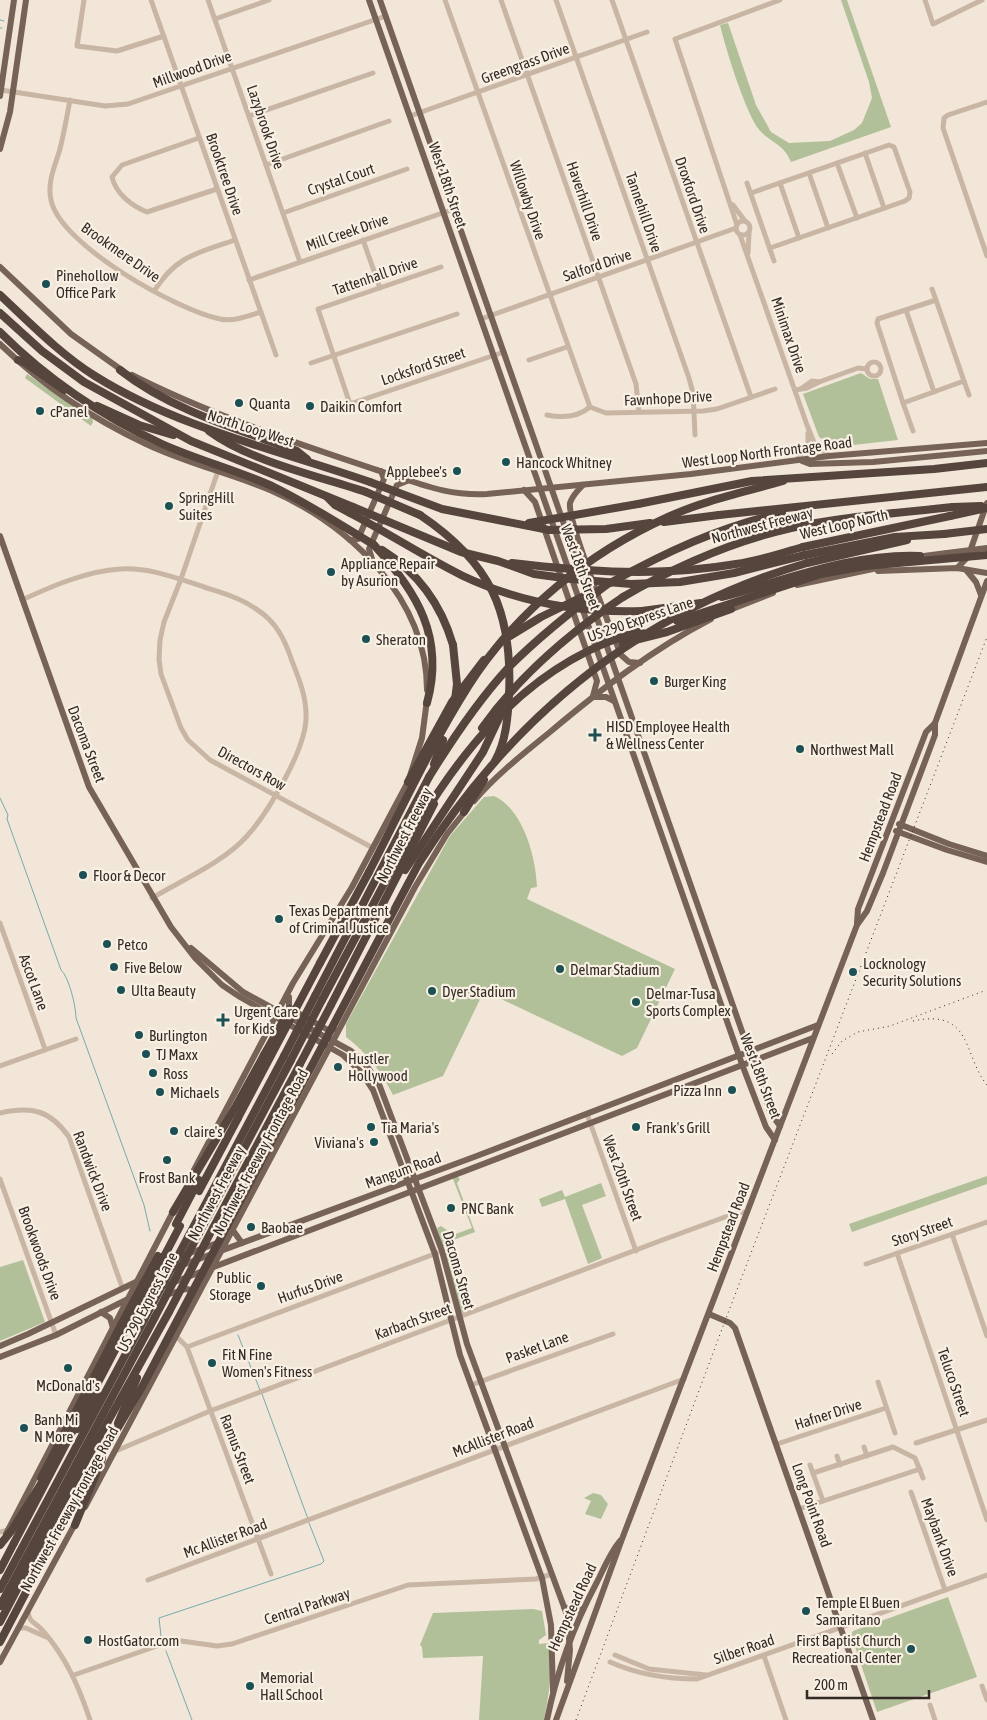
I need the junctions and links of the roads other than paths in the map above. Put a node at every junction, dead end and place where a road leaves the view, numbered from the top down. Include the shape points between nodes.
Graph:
1 (14, 0) edge
2 (26, 0) edge
3 (84, 0) edge
4 (151, 0) edge
5 (208, 0) edge
6 (269, 0) edge
7 (369, 0) edge
8 (380, 0) edge
9 (445, 0) edge
10 (501, 0) edge
11 (556, 0) edge
12 (612, 0) edge
13 (780, 0) edge
14 (925, 0) edge
15 (982, 0) edge
16 (769, 2) edge
17 (386, 16) junction
18 (215, 19) junction
19 (376, 19) junction
20 (647, 32) dead end
21 (164, 36) junction
22 (626, 40) junction
23 (576, 58) junction
24 (232, 68) junction
25 (373, 73) dead end
26 (527, 75) junction
27 (181, 86) junction
28 (0, 93) edge
29 (12, 93) junction
30 (477, 93) junction
31 (70, 100) junction
32 (987, 102) edge
33 (420, 113) junction
34 (249, 116) junction
35 (410, 116) junction
36 (389, 121) dead end
37 (200, 138) junction
38 (0, 149) edge
39 (865, 153) junction
40 (436, 160) junction
41 (837, 163) junction
42 (427, 164) junction
43 (266, 165) junction
44 (407, 169) dead end
45 (809, 173) junction
46 (747, 183) dead end
47 (780, 183) junction
48 (217, 189) junction
49 (751, 193) junction
50 (728, 196) junction
51 (884, 208) junction
52 (454, 209) junction
53 (444, 212) junction
54 (283, 213) junction
55 (857, 218) junction
56 (745, 221) junction
57 (828, 228) junction
58 (738, 230) junction
59 (749, 233) junction
60 (799, 238) junction
61 (235, 240) junction
62 (363, 240) junction
63 (697, 243) junction
64 (770, 248) junction
65 (748, 254) junction
66 (987, 256) edge
67 (648, 260) junction
68 (774, 261) dead end
69 (300, 262) junction
70 (472, 262) junction
71 (463, 266) junction
72 (0, 267) edge
73 (440, 267) dead end
74 (598, 278) junction
75 (249, 280) junction
76 (380, 288) junction
77 (932, 289) dead end
78 (154, 291) junction
79 (0, 295) edge
80 (549, 295) junction
81 (936, 300) junction
82 (906, 310) junction
83 (261, 312) junction
84 (0, 313) edge
85 (457, 314) dead end
86 (491, 315) junction
87 (481, 319) junction
88 (0, 332) edge
89 (0, 344) edge
90 (567, 347) junction
91 (504, 352) junction
92 (276, 355) dead end
93 (494, 356) junction
94 (334, 357) junction
95 (18, 360) junction
96 (529, 360) dead end
97 (311, 363) dead end
98 (890, 363) junction
99 (880, 366) junction
100 (867, 369) junction
101 (120, 370) junction
102 (964, 381) junction
103 (775, 389) dead end
104 (795, 390) junction
105 (934, 392) junction
106 (969, 395) dead end
107 (751, 397) junction
108 (903, 403) junction
109 (590, 407) junction
110 (639, 412) junction
111 (694, 412) junction
112 (547, 415) dead end
113 (807, 425) junction
114 (203, 427) junction
115 (913, 431) dead end
116 (694, 435) dead end
117 (191, 441) junction
118 (987, 443) edge
119 (536, 445) junction
120 (526, 446) junction
121 (987, 452) edge
122 (829, 456) junction
123 (799, 461) junction
124 (312, 463) junction
125 (987, 463) edge
126 (218, 471) junction
127 (381, 471) junction
128 (783, 480) junction
129 (407, 481) junction
130 (583, 484) junction
131 (551, 487) junction
132 (987, 487) edge
133 (540, 489) junction
134 (524, 490) junction
135 (815, 506) junction
136 (987, 506) edge
137 (351, 510) junction
138 (525, 524) junction
139 (987, 529) edge
140 (0, 536) edge
141 (350, 540) junction
142 (374, 545) junction
143 (987, 548) edge
144 (805, 555) junction
145 (987, 555) edge
146 (920, 556) junction
147 (374, 563) junction
148 (957, 568) junction
149 (867, 571) junction
150 (967, 571) junction
151 (987, 572) edge
152 (182, 579) junction
153 (613, 581) junction
154 (987, 581) edge
155 (981, 596) junction
156 (22, 600) junction
157 (731, 609) junction
158 (592, 650) junction
159 (640, 662) junction
160 (619, 678) junction
161 (510, 680) junction
162 (609, 686) junction
163 (593, 697) junction
164 (614, 701) junction
165 (427, 703) junction
166 (935, 723) junction
167 (639, 738) junction
168 (630, 742) junction
169 (429, 777) junction
170 (408, 782) junction
171 (656, 787) junction
172 (647, 791) junction
173 (274, 795) junction
174 (464, 812) junction
175 (891, 824) junction
176 (900, 829) junction
177 (672, 832) junction
178 (662, 836) junction
179 (373, 848) junction
180 (987, 856) edge
181 (987, 862) edge
182 (394, 886) junction
183 (691, 887) junction
184 (681, 891) junction
185 (152, 898) junction
186 (0, 923) edge
187 (857, 925) junction
188 (711, 943) junction
189 (701, 947) junction
190 (320, 963) junction
191 (726, 985) junction
192 (290, 988) junction
193 (715, 989) junction
194 (358, 993) junction
195 (277, 1015) junction
196 (818, 1025) junction
197 (813, 1038) junction
198 (76, 1039) dead end
199 (332, 1044) junction
200 (46, 1049) junction
201 (750, 1052) junction
202 (740, 1057) junction
203 (287, 1058) junction
204 (753, 1062) junction
205 (0, 1066) edge
206 (743, 1066) junction
207 (676, 1081) junction
208 (679, 1090) junction
209 (765, 1096) junction
210 (756, 1100) junction
211 (0, 1113) edge
212 (587, 1114) junction
213 (238, 1118) junction
214 (590, 1124) junction
215 (780, 1126) junction
216 (528, 1137) junction
217 (775, 1140) junction
218 (532, 1146) junction
219 (474, 1158) junction
220 (477, 1166) junction
221 (0, 1179) edge
222 (412, 1180) junction
223 (416, 1190) junction
224 (345, 1206) junction
225 (172, 1212) junction
226 (747, 1212) junction
227 (349, 1215) junction
228 (987, 1222) edge
229 (279, 1229) junction
230 (231, 1232) junction
231 (952, 1234) junction
232 (284, 1240) junction
233 (242, 1242) junction
234 (155, 1246) junction
235 (222, 1250) junction
236 (636, 1250) junction
237 (442, 1251) junction
238 (897, 1253) junction
239 (435, 1254) junction
240 (866, 1264) dead end
241 (212, 1269) junction
242 (137, 1282) junction
243 (122, 1287) junction
244 (128, 1299) junction
245 (192, 1306) junction
246 (101, 1312) junction
247 (709, 1314) junction
248 (120, 1315) junction
249 (460, 1318) junction
250 (450, 1321) junction
251 (52, 1323) junction
252 (112, 1328) junction
253 (612, 1334) dead end
254 (56, 1335) junction
255 (987, 1336) edge
256 (177, 1337) junction
257 (0, 1346) edge
258 (187, 1347) junction
259 (2, 1356) edge
260 (144, 1360) junction
261 (684, 1379) junction
262 (112, 1381) junction
263 (480, 1381) junction
264 (878, 1382) dead end
265 (471, 1385) junction
266 (886, 1408) junction
267 (210, 1411) junction
268 (987, 1420) edge
269 (956, 1429) junction
270 (895, 1433) dead end
271 (891, 1439) dead end
272 (916, 1443) dead end
273 (777, 1444) junction
274 (505, 1446) junction
275 (864, 1447) dead end
276 (893, 1447) junction
277 (118, 1450) junction
278 (496, 1450) junction
279 (837, 1456) dead end
280 (867, 1456) junction
281 (840, 1464) junction
282 (810, 1465) dead end
283 (920, 1470) junction
284 (813, 1474) junction
285 (923, 1478) dead end
286 (910, 1492) dead end
287 (31, 1498) junction
288 (823, 1501) junction
289 (799, 1509) junction
290 (987, 1520) edge
291 (308, 1521) joint
292 (74, 1525) junction
293 (8, 1530) junction
294 (0, 1532) edge
295 (622, 1538) junction
296 (258, 1539) junction
297 (0, 1544) edge
298 (0, 1570) edge
299 (271, 1574) dead end
300 (552, 1574) junction
301 (987, 1575) edge
302 (542, 1578) junction
303 (148, 1580) dead end
304 (0, 1589) edge
305 (945, 1590) junction
306 (0, 1606) edge
307 (564, 1607) junction
308 (583, 1609) junction
309 (28, 1610) junction
310 (0, 1622) edge
311 (841, 1627) junction
312 (18, 1628) junction
313 (46, 1637) junction
314 (570, 1638) junction
315 (0, 1642) edge
316 (615, 1655) dead end
317 (764, 1656) junction
318 (0, 1662) edge
319 (610, 1662) dead end
320 (74, 1675) junction
321 (706, 1675) junction
322 (982, 1686) dead end
323 (552, 1691) junction
324 (565, 1695) junction
325 (987, 1700) edge
326 (930, 1705) dead end
327 (90, 1720) edge
328 (547, 1720) edge
329 (556, 1720) edge
330 (786, 1720) edge
331 (873, 1720) edge
332 (935, 1720) edge

1 - 28 main road
2 - 29 main road
3 - 21 street via 77,46 117,51
4 - 21 street, Brooktree Drive
5 - 18 street, Lazybrook Drive
6 - 18 street
7 - 19 main road, West 18th Street
8 - 17 main road, West 18th Street
9 - 30 street, Willowby Drive
10 - 26 street, Haverhill Drive
11 - 23 street, Tannehill Drive
12 - 22 street, Droxford Drive
13 - 16 street
14 - 15 street via 933,24
16 - 50 street, Minimax Drive via 675,39
17 - 19 street, Millwood Drive
17 - 33 main road, West 18th Street
18 - 24 street, Lazybrook Drive
19 - 24 street, Millwood Drive
19 - 35 main road, West 18th Street
20 - 22 street, Greengrass Drive
21 - 27 street, Brooktree Drive
22 - 23 street, Greengrass Drive
22 - 63 street, Droxford Drive
23 - 26 street, Greengrass Drive
23 - 67 street, Tannehill Drive
24 - 27 street, Millwood Drive
24 - 34 street, Lazybrook Drive
25 - 34 street
26 - 30 street, Greengrass Drive
26 - 74 street, Haverhill Drive
27 - 31 street, Millwood Drive via 117,106
27 - 37 street, Brooktree Drive
28 - 29 street, Millwood Drive
29 - 31 street, Millwood Drive
29 - 38 main road
30 - 33 street, Greengrass Drive
30 - 80 street, Willowby Drive
31 - 78 street, Brookmere Drive via 50,182 55,212 65,227 89,248
32 - 66 street via 944,118 943,128
33 - 35 street, Greengrass Drive
33 - 40 main road, West 18th Street
34 - 43 street, Lazybrook Drive
35 - 42 main road, West 18th Street
36 - 43 street
37 - 48 street, Brooktree Drive
37 - 48 street via 117,168 112,178 114,186 147,212
39 - 41 street
39 - 51 street
39 - 51 street via 892,146 910,192 910,198
40 - 42 main road
40 - 52 main road, West 18th Street
41 - 45 street
41 - 55 street
42 - 53 main road, West 18th Street
43 - 54 street, Lazybrook Drive
44 - 54 street, Crystal Court
45 - 47 street
45 - 57 street
46 - 49 street
47 - 49 street
47 - 60 street
48 - 61 street, Brooktree Drive
49 - 64 street
50 - 56 street, Minimax Drive
50 - 58 street, Minimax Drive
51 - 55 street
52 - 53 street, Mill Creek Drive
52 - 70 main road, West 18th Street
53 - 62 street, Mill Creek Drive
53 - 71 main road, West 18th Street
54 - 69 street, Lazybrook Drive
55 - 57 street
56 - 58 street
56 - 59 street, Minimax Drive via 750,225
57 - 60 street
58 - 59 street
58 - 63 street, Salford Drive
58 - 65 street, Minimax Drive
59 - 65 street, Minimax Drive
60 - 64 street
61 - 75 street, Brooktree Drive
61 - 78 street via 180,260 164,274
62 - 69 street, Mill Creek Drive
62 - 76 street
63 - 67 street, Salford Drive
63 - 107 street, Droxford Drive
64 - 68 street
65 - 104 street, Minimax Drive
67 - 74 street, Salford Drive
67 - 111 street, Tannehill Drive via 689,378
69 - 75 street, Mill Creek Drive
70 - 71 main road
70 - 86 main road, West 18th Street
71 - 87 main road, West 18th Street
72 - 101 main road, West Loop North Frontage Road via 71,334
73 - 76 street, Tattenhall Drive
74 - 80 street, Salford Drive
74 - 110 street, Haverhill Drive via 636,384
75 - 83 street, Brooktree Drive
76 - 94 street, Tattenhall Drive via 318,310
77 - 81 street
78 - 83 street, Brookmere Drive via 220,319 241,318
79 - 114 highway, North Loop West via 95,376
80 - 86 street, Salford Drive
80 - 90 street, Willowby Drive
81 - 82 street
81 - 102 street
82 - 98 street via 878,319
82 - 105 street
83 - 92 street, Brooktree Drive
84 - 117 highway via 42,351 84,382
85 - 94 street
86 - 87 street, Salford Drive
86 - 91 main road, West 18th Street
87 - 93 main road, West 18th Street
88 - 142 highway, bridge via 23,355 80,399 122,424 162,444 286,493
89 - 95 main road
90 - 96 street
90 - 109 street, Willowby Drive
91 - 93 street, Locksford Street
91 - 119 main road, West 18th Street
93 - 94 street, Locksford Street via 350,404
93 - 120 main road, West 18th Street
94 - 97 street
95 - 117 highway via 75,397 139,424
95 - 126 main road via 62,395 108,425 162,452
98 - 99 street
98 - 108 street
99 - 100 street via 872,362
99 - 100 street via 878,375 873,376
100 - 104 street via 858,368
101 - 124 highway via 179,404 297,451
101 - 127 main road, West Loop North Frontage Road via 205,410
102 - 105 street
102 - 106 street
103 - 107 street, Fawnhope Drive
104 - 113 street, Minimax Drive
105 - 108 street
107 - 111 street, Fawnhope Drive via 717,409
108 - 115 street
109 - 110 street, Fawnhope Drive via 606,413
109 - 112 street via 580,414 566,417
110 - 111 street, Fawnhope Drive
111 - 116 street, Tannehill Drive
113 - 122 street, Minimax Drive via 815,445
113 - 123 street, Minimax Drive via 808,444
114 - 124 highway, North Loop West
114 - 161 highway, bridge via 221,441 259,457 366,492 420,515 458,543 486,578 501,610 506,629
117 - 137 highway via 324,494
118 - 122 main road, West Loop North Frontage Road
119 - 120 main road
119 - 131 main road, West 18th Street
120 - 133 main road, West 18th Street
121 - 123 main road via 873,462 810,464
122 - 123 main road, West Loop North Frontage Road
123 - 130 main road, West Loop North Frontage Road
124 - 138 highway, North Loop West, bridge via 442,509
125 - 128 highway
126 - 141 main road via 272,491
126 - 152 street, Directors Row
127 - 129 main road, West Loop North Frontage Road
127 - 141 main road via 384,479 358,539
128 - 138 highway, bridge via 731,484
128 - 190 highway, bridge via 692,507 627,538 558,586 509,632 481,668 449,719
129 - 134 main road, West Loop North Frontage Road via 456,494
129 - 147 main road via 397,485 369,549
130 - 131 main road, West Loop North Frontage Road
130 - 159 main road via 570,504 579,540 621,655 629,662
131 - 133 main road, West Loop North Frontage Road
131 - 160 main road, West 18th Street
132 - 135 highway, West Loop North
133 - 134 main road, West Loop North Frontage Road
133 - 162 main road, West 18th Street
134 - 163 main road via 535,502 597,681
135 - 138 highway, West Loop North, bridge via 606,529 549,530
135 - 153 highway via 765,516 711,534
136 - 144 highway, West Loop North, bridge
136 - 148 main road via 968,557
136 - 182 highway, Northwest Freeway, bridge via 836,520 771,533 707,554 623,597 571,634 500,706 468,748 436,800
137 - 144 highway, West Loop North, bridge via 461,552 498,561 618,573 658,573
137 - 146 highway, bridge via 463,576 496,590 549,605 587,610 642,612 688,606 831,566
139 - 144 highway, bridge
140 - 156 main road, Dacoma Street
141 - 147 main road
142 - 165 highway via 407,583 422,613 432,666
142 - 169 highway, bridge via 397,559 422,582 442,612 453,645 455,704
143 - 146 main road, bridge
144 - 315 highway, bridge via 715,596 622,648 536,718 463,798 419,863 142,1387 67,1514
145 - 158 highway, US 290 Express Lane, bridge via 865,566 821,574 634,633
146 - 149 main road
147 - 165 main road via 407,610 422,652
148 - 149 main road
148 - 150 main road
149 - 157 main road via 795,585
150 - 151 main road
150 - 155 main road
152 - 156 street via 154,571 118,569 80,578
152 - 173 street, Directors Row via 164,622 160,650 161,674 175,714 188,740 210,760
152 - 173 street via 256,608 285,641 305,699 304,733 296,756
153 - 169 highway, bridge via 550,628 509,667 466,721
153 - 170 highway, bridge via 541,617 504,640 488,655 462,685
154 - 155 main road, Hempstead Road
155 - 166 main road, Hempstead Road
156 - 185 main road, Dacoma Street via 86,781
157 - 158 highway, bridge via 667,632
157 - 159 main road via 678,636
158 - 203 highway, US 290 Express Lane, bridge via 553,671 520,695 490,726 432,800 407,838
159 - 160 main road
160 - 162 main road, Northwest Freeway Frontage Road
160 - 167 main road, West 18th Street
161 - 174 highway via 508,712 497,756
161 - 182 highway via 499,719 483,752
162 - 163 main road, Northwest Freeway Frontage Road
162 - 164 main road, West 18th Street
163 - 164 main road
163 - 174 main road, Northwest Freeway Frontage Road via 501,773
164 - 168 main road, West 18th Street
165 - 170 main road via 422,738
166 - 175 main road, Hempstead Road via 926,732
166 - 176 main road, Hempstead Road via 935,735
167 - 168 main road
167 - 171 main road, West 18th Street
168 - 172 main road, West 18th Street
169 - 203 highway, Northwest Freeway, bridge via 315,996
170 - 179 main road
171 - 172 main road
171 - 177 main road, West 18th Street
172 - 178 main road, West 18th Street
173 - 179 street, Directors Row
173 - 185 street via 246,837 228,852
174 - 194 main road, Northwest Freeway Frontage Road via 436,851
175 - 176 main road
175 - 187 main road, Hempstead Road via 858,909
176 - 180 main road
176 - 181 main road via 946,850
176 - 187 main road, Hempstead Road via 867,911
177 - 178 main road
177 - 183 main road, West 18th Street
178 - 184 main road, West 18th Street
179 - 192 main road via 335,918
182 - 260 highway, Northwest Freeway, bridge
183 - 184 main road
183 - 188 main road, West 18th Street
184 - 189 main road, West 18th Street
185 - 195 main road, Dacoma Street via 195,958 224,982
186 - 200 street, Ascot Lane
187 - 196 main road, Hempstead Road
188 - 189 main road
188 - 191 main road, West 18th Street
189 - 193 main road, West 18th Street
190 - 213 highway, bridge
190 - 225 highway, bridge via 278,1028 232,1114
191 - 193 main road
191 - 201 main road, West 18th Street
192 - 194 main road via 289,1008 328,1030 336,1027
192 - 195 main road
193 - 202 main road, West 18th Street
194 - 199 main road, Northwest Freeway Frontage Road
195 - 199 main road, Dacoma Street
195 - 225 main road
196 - 197 main road, Hempstead Road
196 - 201 main road, Mangum Road
197 - 204 main road, Mangum Road
197 - 215 main road, Hempstead Road
198 - 200 street
199 - 222 main road, Dacoma Street via 351,1051 379,1084
199 - 230 main road, Northwest Freeway Frontage Road
200 - 205 street
201 - 202 main road, Mangum Road
201 - 204 main road, West 18th Street
202 - 206 main road, West 18th Street
202 - 207 main road, Mangum Road
203 - 262 highway, Northwest Freeway, bridge
203 - 306 highway, US 290 Express Lane, bridge via 199,1233
204 - 206 main road, Mangum Road
204 - 209 main road, West 18th Street
206 - 208 main road, Mangum Road
206 - 210 main road, West 18th Street
207 - 208 main road
207 - 212 main road, Mangum Road
208 - 214 main road, Mangum Road
209 - 210 main road
209 - 215 main road, West 18th Street
210 - 217 main road, West 18th Street via 766,1127
211 - 243 street, Randwick Drive via 34,1110 47,1115 63,1128
212 - 214 street, West 20th Street
212 - 216 main road, Mangum Road
213 - 287 highway, bridge via 230,1125 202,1174
213 - 298 highway, bridge
214 - 218 main road, Mangum Road
214 - 236 street, West 20th Street
215 - 217 main road, Hempstead Road
216 - 218 main road
216 - 219 main road, Mangum Road
217 - 226 main road, Hempstead Road
218 - 220 main road, Mangum Road
219 - 220 main road
219 - 222 main road, Mangum Road
220 - 223 main road, Mangum Road
221 - 251 street, Brookwoods Drive
222 - 223 main road, Dacoma Street
222 - 224 main road, Mangum Road
223 - 227 main road, Mangum Road
223 - 237 main road, Dacoma Street
223 - 239 main road, Dacoma Street
224 - 227 main road
224 - 229 main road, Mangum Road
225 - 234 main road
226 - 236 street, Karbach Street via 736,1213
226 - 247 main road, Hempstead Road
227 - 232 main road, Mangum Road
228 - 231 street, Story Street
229 - 232 main road
229 - 233 main road, Mangum Road
230 - 233 main road
230 - 234 main road via 212,1245 171,1260 161,1258
230 - 235 main road, Northwest Freeway Frontage Road
231 - 238 street, Story Street
231 - 255 street
232 - 241 main road, Mangum Road
233 - 235 main road, Mangum Road
234 - 242 main road
235 - 241 main road, Northwest Freeway Frontage Road
235 - 242 main road, Mangum Road
236 - 249 street, Karbach Street
237 - 239 street, Hurfus Drive
237 - 249 main road, Dacoma Street
238 - 240 street, Story Street
238 - 269 street, Teluco Street
239 - 250 main road, Dacoma Street
239 - 258 street, Hurfus Drive
241 - 244 main road, Mangum Road
241 - 245 main road, Northwest Freeway Frontage Road
242 - 243 main road, Mangum Road
242 - 244 main road
243 - 251 main road, Mangum Road
244 - 246 main road, Mangum Road
244 - 248 main road
245 - 248 main road via 192,1290 186,1288 135,1306
245 - 256 main road, Northwest Freeway Frontage Road
246 - 252 main road via 110,1318
246 - 254 main road, Mangum Road
247 - 261 main road, Hempstead Road
247 - 273 main road, Long Point Road via 735,1328
248 - 252 main road
249 - 250 street, Karbach Street
249 - 263 main road, Dacoma Street
250 - 265 main road, Dacoma Street
250 - 267 street, Karbach Street
251 - 254 street, Brookwoods Drive
251 - 257 main road, Mangum Road
252 - 293 main road
253 - 263 street, Pasket Lane
254 - 259 main road, Mangum Road
256 - 258 street, Ramus Street
256 - 277 main road, Northwest Freeway Frontage Road
257 - 259 main road
258 - 267 street, Ramus Street
260 - 292 highway
260 - 310 highway, Northwest Freeway
261 - 274 street, McAllister Road
261 - 295 main road, Hempstead Road
262 - 287 highway via 103,1389
262 - 304 highway, Northwest Freeway
263 - 265 street, Pasket Lane
263 - 274 main road, Dacoma Street
264 - 266 street
265 - 278 main road, Dacoma Street
266 - 270 street
266 - 273 street, Hafner Drive
267 - 277 street, Karbach Street
267 - 296 street, Ramus Street
268 - 269 street
269 - 272 street
269 - 290 street, Teluco Street
271 - 276 street
273 - 289 main road, Long Point Road
274 - 278 street, McAllister Road
274 - 300 main road, Dacoma Street
275 - 280 street
276 - 280 street
276 - 283 street via 915,1458
277 - 292 main road, Northwest Freeway Frontage Road
278 - 291 street, McAllister Road
278 - 302 main road, Dacoma Street
279 - 281 street
280 - 281 street
281 - 284 street
282 - 284 street
283 - 285 street
283 - 288 street
284 - 288 street
286 - 305 street, Maybank Drive
287 - 297 highway
288 - 289 street
289 - 311 main road, Long Point Road
291 - 296 street, Mc Allister Road
292 - 309 main road, Northwest Freeway Frontage Road
293 - 294 street
293 - 297 main road
295 - 308 main road, Hempstead Road
295 - 324 main road, Hempstead Road
296 - 299 street, Ramus Street
296 - 303 street, Mc Allister Road
300 - 302 street, Central Parkway
300 - 307 main road, Dacoma Street
301 - 305 street, Silber Road
302 - 320 street, Central Parkway via 408,1585 232,1644 217,1646 174,1640
302 - 323 main road, Dacoma Street via 551,1625
305 - 311 street, Silber Road
307 - 308 main road via 574,1611
307 - 314 main road, Dacoma Street
308 - 314 main road, Hempstead Road
309 - 312 main road, Northwest Freeway Frontage Road
309 - 313 street via 31,1623
311 - 317 street, Silber Road
311 - 331 main road, Long Point Road
312 - 313 street
312 - 318 main road, Northwest Freeway Frontage Road
313 - 320 street via 58,1649
314 - 323 main road, Hempstead Road
314 - 324 main road, Dacoma Street
316 - 321 street, Silber Road via 649,1669
317 - 321 street, Silber Road
317 - 330 street
319 - 321 street, Silber Road via 648,1676 697,1679
320 - 327 street
322 - 325 street
323 - 328 main road, Hempstead Road
324 - 329 main road, Hempstead Road
326 - 332 street

